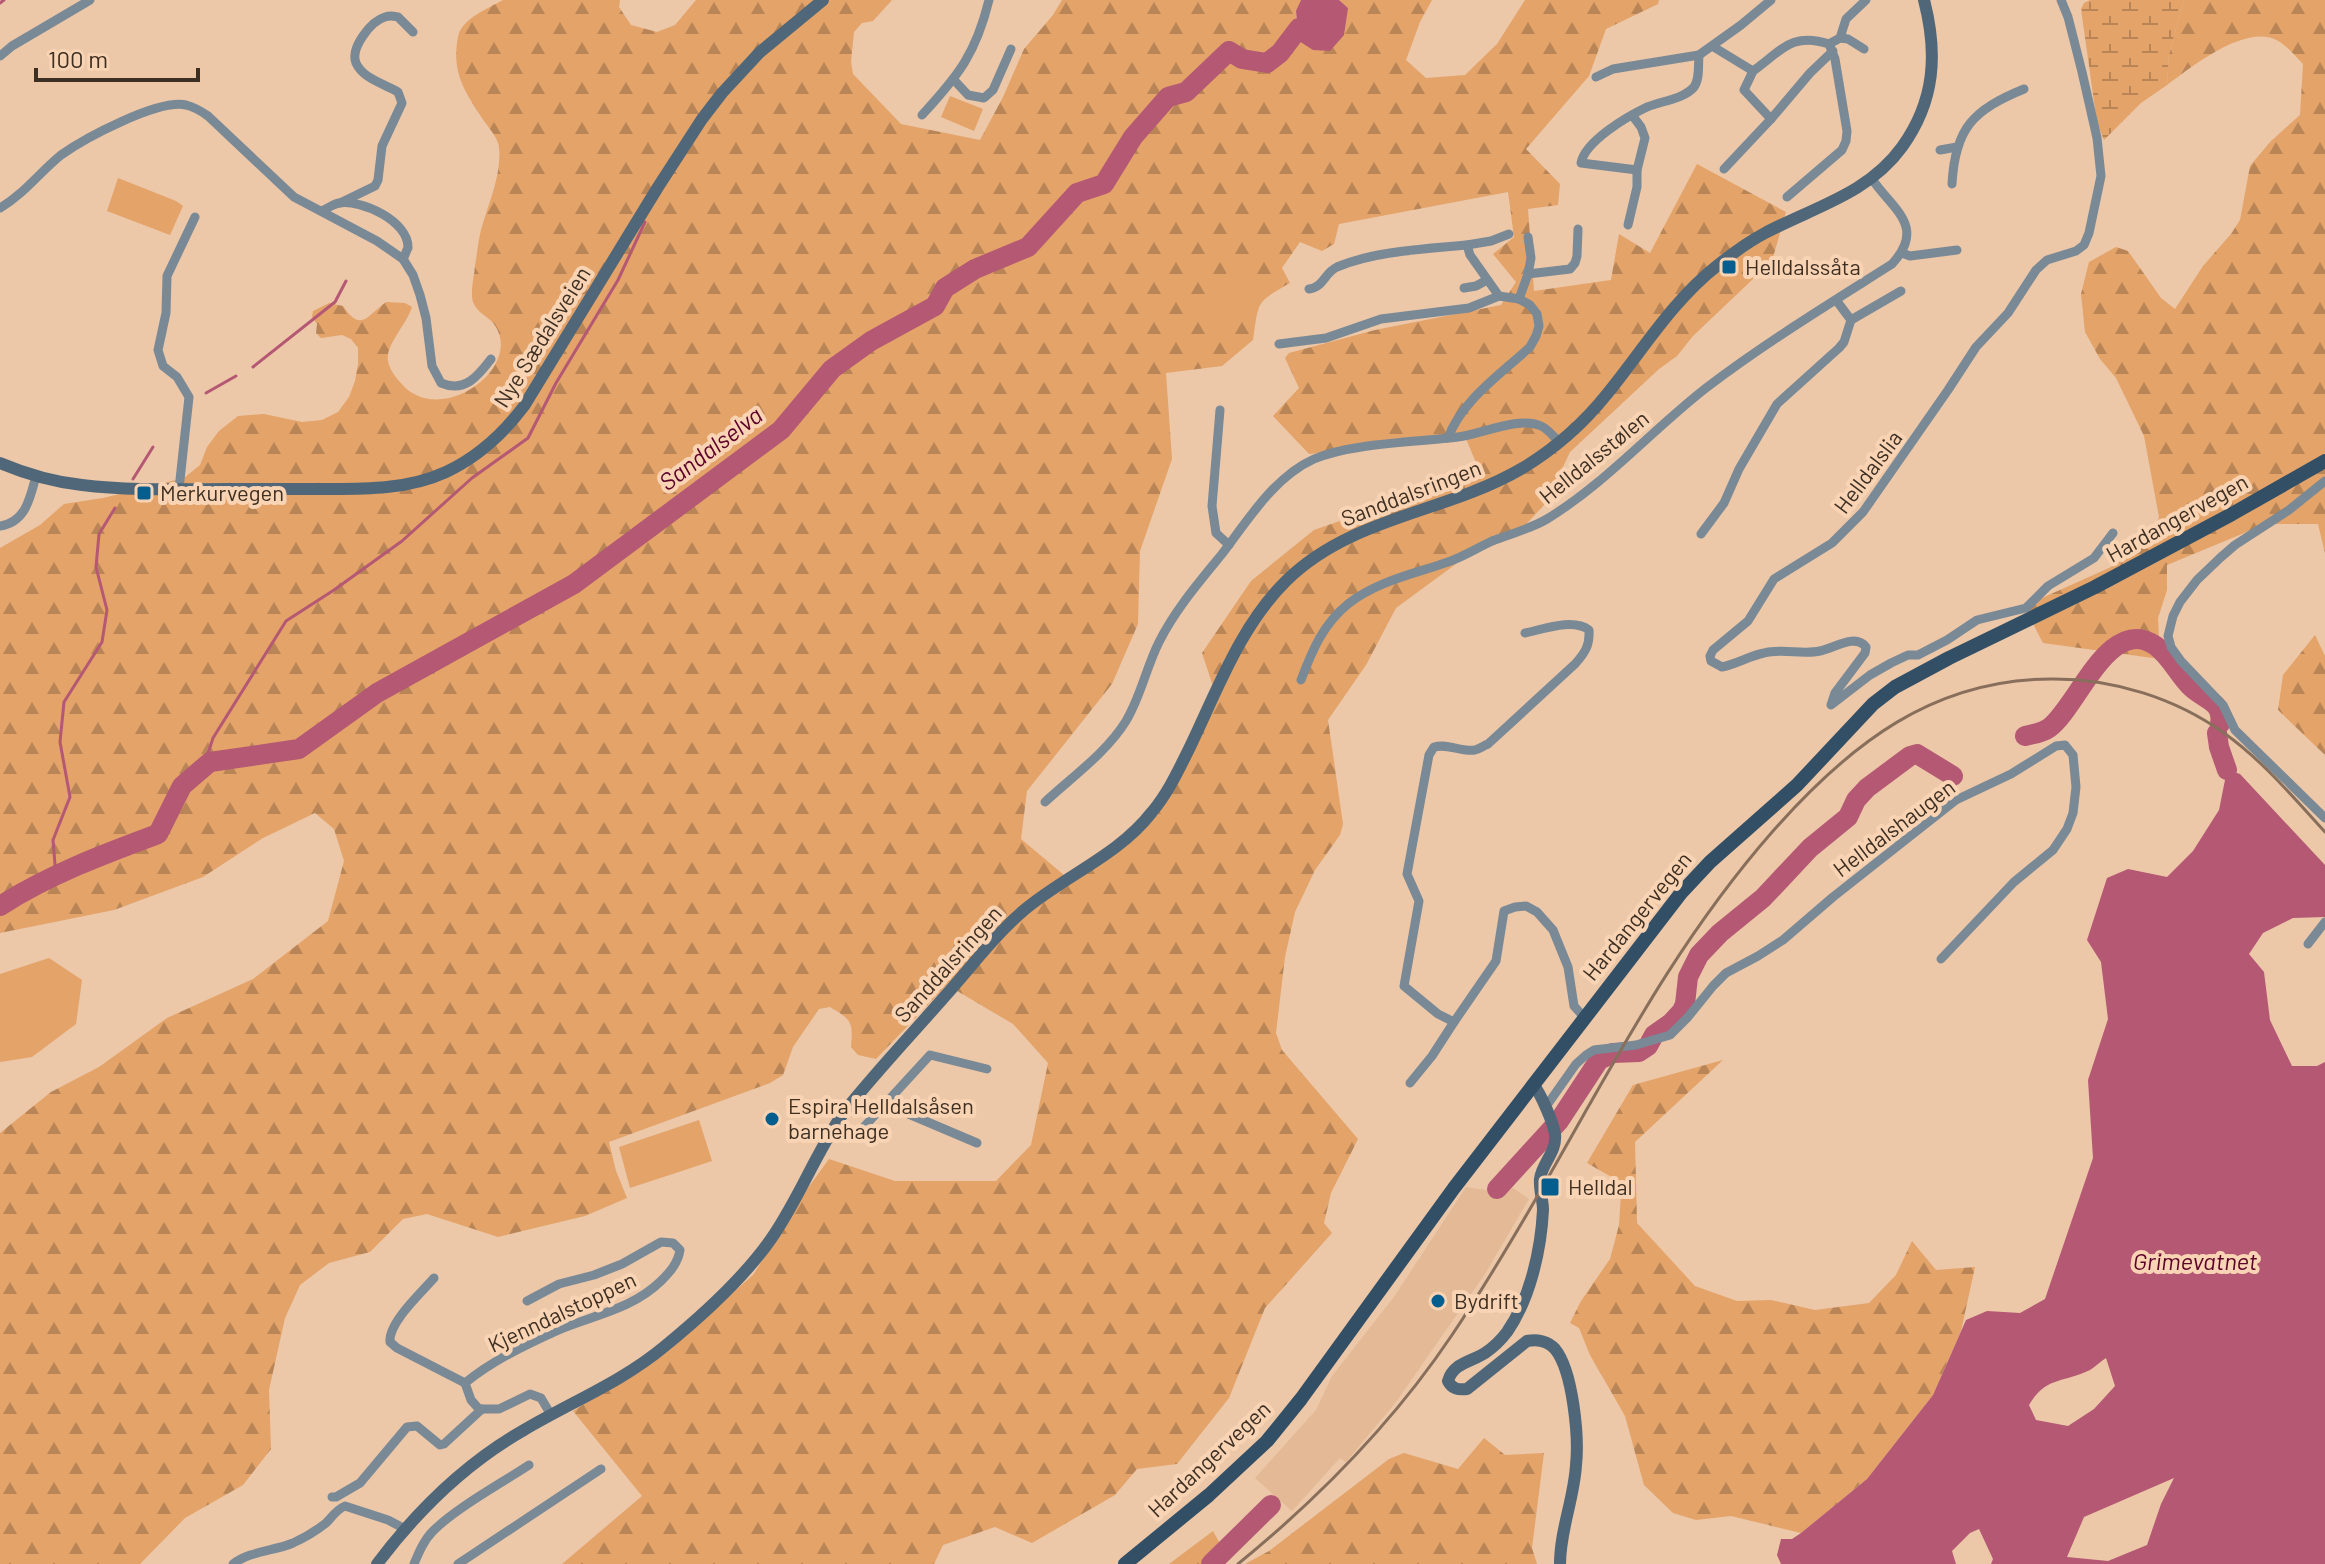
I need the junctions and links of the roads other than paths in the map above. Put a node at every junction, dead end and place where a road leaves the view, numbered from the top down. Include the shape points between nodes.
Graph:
1 (90, 0) edge
2 (823, 0) edge
3 (989, 0) edge
4 (1771, 0) edge
5 (1866, 0) edge
6 (1924, 0) edge
7 (2061, 0) edge
8 (413, 32) dead end
9 (1840, 38) junction
10 (1712, 46) junction
11 (1831, 48) junction
12 (1011, 49) dead end
13 (1864, 49) dead end
14 (1699, 55) junction
15 (0, 56) edge
16 (1753, 71) junction
17 (1596, 77) dead end
18 (954, 80) junction
19 (2024, 89) dead end
20 (922, 115) dead end
21 (1632, 115) junction
22 (1771, 119) junction
23 (1957, 147) junction
24 (1940, 150) dead end
25 (1724, 169) dead end
26 (1637, 170) junction
27 (1872, 179) junction
28 (1952, 184) dead end
29 (1787, 197) dead end
30 (340, 203) junction
31 (0, 208) edge
32 (321, 211) junction
33 (195, 217) dead end
34 (1628, 225) dead end
35 (1578, 229) dead end
36 (1509, 234) dead end
37 (1528, 237) dead end
38 (1467, 245) junction
39 (1957, 250) dead end
40 (1902, 253) junction
41 (403, 259) junction
42 (1528, 274) junction
43 (1487, 280) junction
44 (1464, 288) dead end
45 (1309, 289) dead end
46 (1901, 291) dead end
47 (1499, 296) junction
48 (1519, 299) junction
49 (1836, 300) junction
50 (1851, 320) junction
51 (1279, 344) dead end
52 (491, 359) dead end
53 (1220, 410) dead end
54 (1448, 438) junction
55 (1559, 442) junction
56 (2325, 461) edge
57 (0, 463) edge
58 (36, 476) junction
59 (2325, 481) edge
60 (179, 489) junction
61 (0, 526) edge
62 (2113, 533) dead end
63 (1701, 534) dead end
64 (1229, 545) junction
65 (1525, 633) dead end
66 (1901, 658) junction
67 (1909, 679) junction
68 (1301, 680) dead end
69 (1045, 802) dead end
70 (2325, 818) edge
71 (2325, 922) edge
72 (2308, 944) dead end
73 (1941, 959) dead end
74 (1584, 1017) junction
75 (1454, 1022) junction
76 (987, 1069) dead end
77 (1410, 1083) dead end
78 (1533, 1084) junction
79 (1521, 1098) junction
80 (885, 1104) junction
81 (1547, 1113) junction
82 (835, 1125) junction
83 (977, 1143) dead end
84 (434, 1278) dead end
85 (527, 1301) dead end
86 (465, 1383) junction
87 (482, 1409) junction
88 (551, 1415) junction
89 (529, 1465) dead end
90 (601, 1469) dead end
91 (332, 1497) dead end
92 (405, 1529) junction
93 (233, 1564) edge
94 (377, 1564) edge
95 (414, 1564) edge
96 (458, 1564) edge
97 (1125, 1564) edge
98 (1560, 1564) edge

1 - 15 street
2 - 60 main road, Nye Sædalsveien via 760,52 702,119 537,387 513,421 477,454 445,473 384,487
3 - 18 street via 978,40
4 - 10 street
5 - 9 street via 1846,19
6 - 27 main road, Sanddalsringen via 1933,49 1927,98 1904,145
7 - 66 street, Helldalslia via 2097,138 2101,176 2087,240 2036,270 2008,313 1976,347 1863,512 1821,551 1774,579 1748,621 1710,656 1722,667 1764,652 1813,652 1862,641 1865,653 1831,705
8 - 30 street via 398,17 383,17 357,47 358,66 398,92 402,103 382,146 375,186
9 - 11 street
9 - 13 street
10 - 14 street
10 - 16 street
11 - 16 street via 1813,39 1795,41
11 - 22 street
11 - 29 street via 1846,141
12 - 18 street via 993,90 984,98 968,95
14 - 17 street via 1613,69
14 - 21 street via 1694,86
16 - 22 street via 1744,90
18 - 20 street
19 - 23 street via 1982,110
21 - 26 street via 1645,138
21 - 26 street via 1601,136 1581,163
22 - 25 street
23 - 24 street
23 - 28 street
26 - 34 street
27 - 40 street via 1907,228
27 - 55 main road, Sanddalsringen via 1766,233 1717,265 1670,311 1608,393
30 - 32 street
30 - 41 street via 371,207 391,219 407,243
31 - 32 street via 63,154 93,136 159,107 184,104 208,116 294,197
32 - 41 street
33 - 60 street via 167,276 158,350 163,366 189,397
35 - 42 street via 1577,256 1570,269
36 - 38 street
37 - 42 street
38 - 43 street
38 - 45 street via 1395,253 1337,267 1320,286
39 - 40 street
40 - 49 street, Helldalsstølen
41 - 52 street via 420,295 432,366 441,383 465,385
42 - 48 street
43 - 44 street
43 - 47 street
46 - 50 street
47 - 48 street
47 - 51 street via 1469,308 1381,319 1326,338
48 - 54 street via 1537,314 1536,336 1467,405
49 - 50 street
49 - 68 street, Helldalsstølen via 1706,388 1593,487 1547,519 1362,594 1331,620
50 - 63 street via 1839,348 1777,404 1724,503
53 - 64 street via 1212,506 1216,533
54 - 55 street via 1528,423 1539,425
54 - 64 street via 1340,451 1315,459 1277,486
55 - 82 main road, Sanddalsringen via 1489,485 1344,539 1290,577 1246,634 1154,810 1122,843 1008,924
56 - 67 main road, Hardangervegen via 2095,587
57 - 58 main road, Nye Sædalsveien
58 - 60 main road, Nye Sædalsveien via 81,485
58 - 61 street via 20,518
59 - 70 street via 2235,545 2197,580 2180,602 2168,636 2181,661 2223,705 2235,730
62 - 66 street, Helldalslia via 2094,558 2048,586 2026,608 1977,620 1918,655
64 - 69 street via 1172,617 1125,723
65 - 75 street via 1582,625 1589,630 1590,641 1575,664 1488,744 1475,750 1434,747 1407,874 1419,901 1404,986
66 - 67 street
67 - 74 main road, Hardangervegen via 1873,704 1797,785 1710,862
71 - 72 street
73 - 81 street, Helldalshaugen via 2014,882 2053,850 2067,829 2076,787 2073,755 2065,745 1956,800 1783,940 1726,973 1670,1035 1586,1055
74 - 75 street via 1574,1006 1568,967 1553,930 1526,906 1504,911 1496,961
74 - 78 main road, Hardangervegen
75 - 77 street
76 - 80 street via 930,1055
78 - 79 main road, Hardangervegen
78 - 81 main road
79 - 81 main road
79 - 97 main road, Hardangervegen via 1267,1441
80 - 82 street via 854,1133
80 - 83 street
81 - 98 main road via 1555,1133 1541,1175 1540,1233 1521,1306 1498,1343 1454,1369 1448,1381 1459,1390 1467,1389 1527,1341 1543,1341 1555,1349 1566,1375 1577,1435
82 - 88 main road, Sanddalsringen via 772,1238 735,1281 641,1365
84 - 86 street via 396,1322 390,1342
85 - 86 street, Kjenndalstoppen via 622,1264 661,1242 680,1250 675,1265 645,1294 613,1312 555,1332
86 - 87 street via 471,1400
87 - 88 street via 499,1409 530,1394 541,1398
87 - 91 street via 440,1445 417,1426 407,1427 360,1483
88 - 92 main road, Sanddalsringen via 474,1463
89 - 95 street via 433,1531
90 - 96 street
92 - 93 street via 345,1506 302,1538
92 - 94 main road, Sanddalsringen

